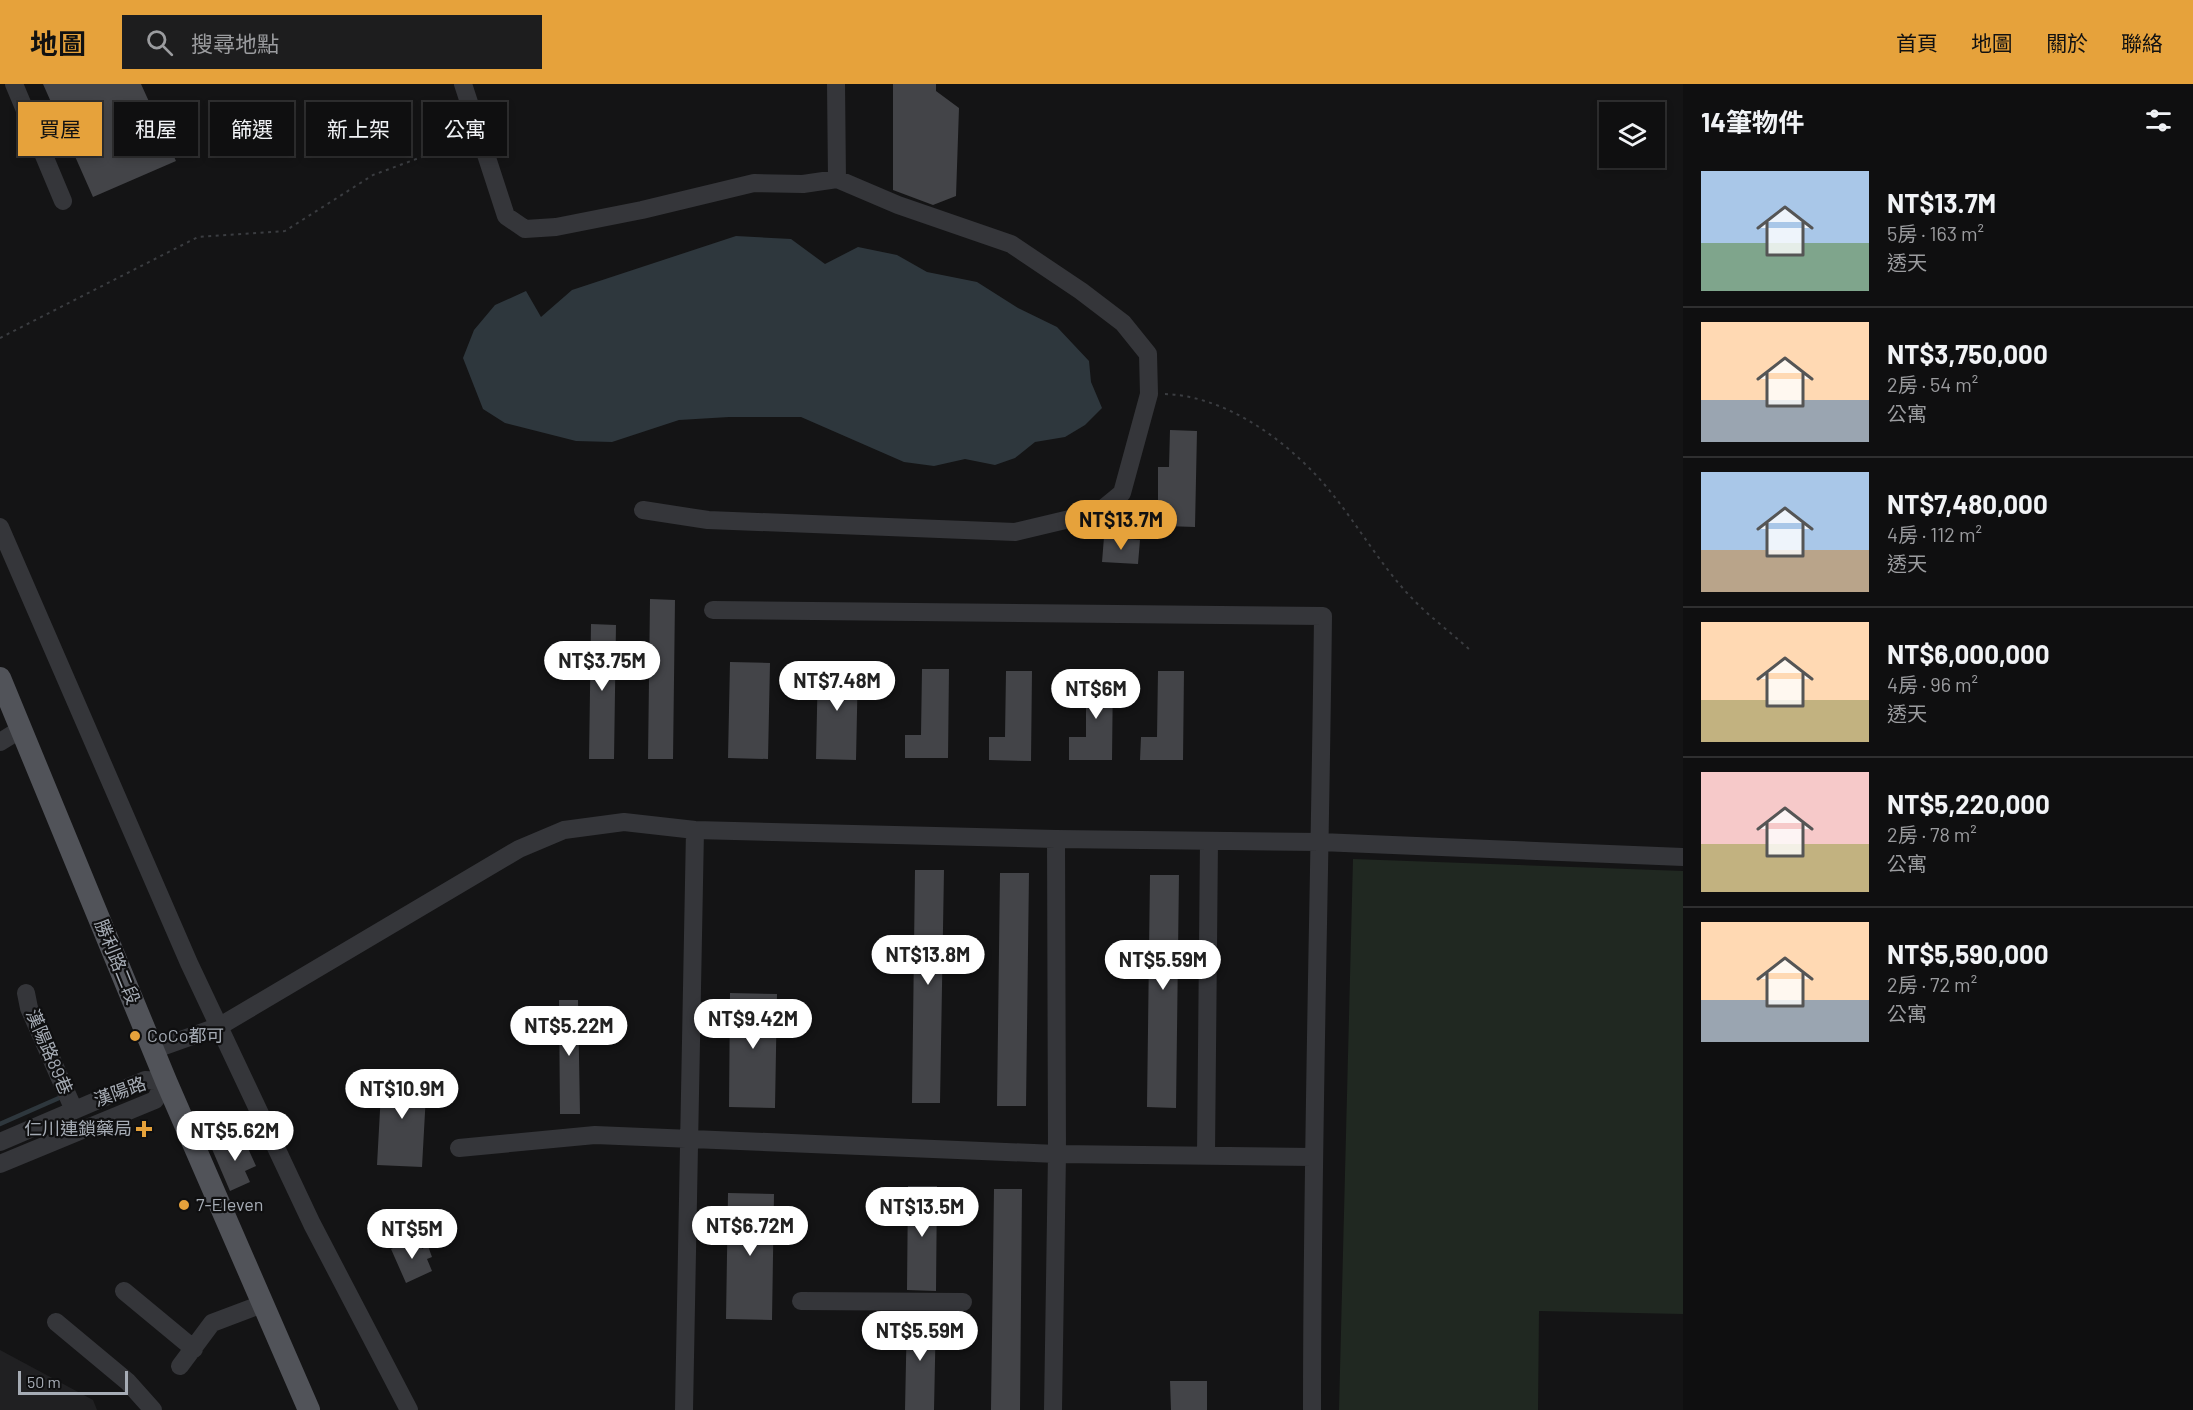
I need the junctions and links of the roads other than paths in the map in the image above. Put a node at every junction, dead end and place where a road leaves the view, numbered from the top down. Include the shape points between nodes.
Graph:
1 (14, 84) edge
2 (463, 84) edge
3 (836, 84) edge
4 (837, 179) junction
5 (63, 201) dead end
6 (643, 510) dead end
7 (0, 527) edge
8 (713, 610) dead end
9 (0, 678) edge
10 (21, 729) junction
11 (0, 741) edge
12 (695, 830) junction
13 (1056, 839) junction
14 (1209, 841) junction
15 (1320, 842) junction
16 (1683, 857) edge
17 (26, 993) dead end
18 (220, 1026) junction
19 (153, 1050) junction
20 (166, 1080) junction
21 (74, 1110) junction
22 (690, 1138) junction
23 (0, 1142) edge
24 (459, 1148) dead end
25 (1056, 1154) junction
26 (1206, 1155) junction
27 (1312, 1157) junction
28 (0, 1164) edge
29 (124, 1291) dead end
30 (801, 1301) dead end
31 (963, 1302) dead end
32 (262, 1304) junction
33 (56, 1322) dead end
34 (194, 1349) junction
35 (180, 1366) dead end
36 (153, 1410) edge
37 (309, 1410) edge
38 (409, 1410) edge
39 (684, 1410) edge
40 (1053, 1410) edge
41 (1312, 1410) edge

1 - 5 street
2 - 4 street via 506,216 525,229 642,210 754,183 803,184
3 - 4 street
4 - 6 street via 898,205 1011,244 1123,323 1148,354 1149,394 1122,492 1099,512 1015,532 708,520
7 - 18 street
8 - 15 street via 1323,616
9 - 10 main road, 勝利路二段
10 - 11 street
10 - 19 main road, 勝利路二段
12 - 13 street
12 - 18 street via 624,822 564,830 528,845
12 - 22 street
13 - 14 street
13 - 25 street
14 - 15 street
14 - 26 street
15 - 16 street
15 - 27 street
17 - 21 street, 漢陽路89巷
18 - 19 street
18 - 38 street via 312,1224
19 - 20 main road, 勝利路二段
20 - 21 street, 漢陽路 via 145,1080
20 - 28 street, 漢陽路 via 155,1100
20 - 32 main road, 勝利路二段
21 - 23 street, 漢陽路
22 - 24 street via 595,1135
22 - 25 street
22 - 39 street
25 - 26 street
25 - 40 street
26 - 27 street
27 - 41 street
29 - 34 street
30 - 31 street
32 - 34 street via 212,1323
32 - 37 main road, 勝利路二段
33 - 36 street via 128,1382
34 - 35 street

